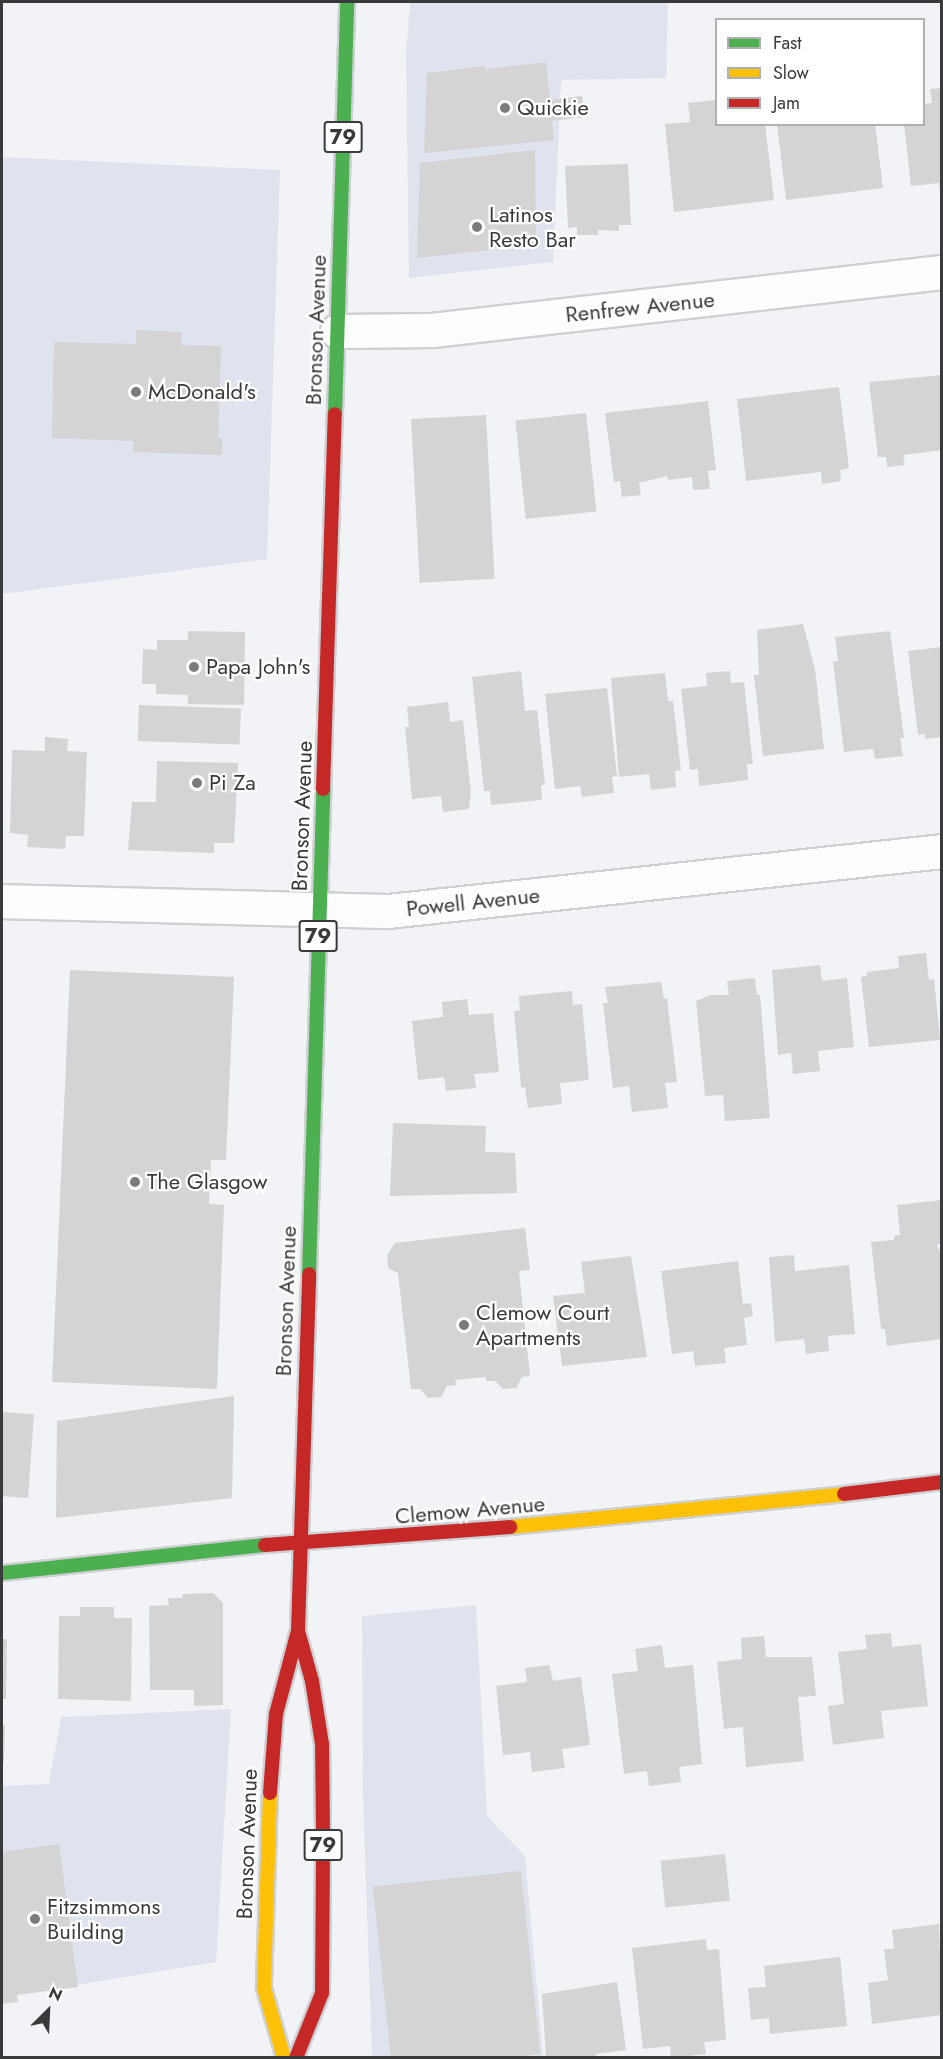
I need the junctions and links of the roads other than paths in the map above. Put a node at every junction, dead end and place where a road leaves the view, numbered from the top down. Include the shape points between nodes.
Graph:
1 (347, 2) edge
2 (942, 272) edge
3 (337, 331) junction
4 (942, 851) edge
5 (2, 901) edge
6 (320, 908) junction
7 (942, 1482) edge
8 (301, 1541) junction
9 (2, 1573) edge
10 (298, 1631) junction
11 (284, 2058) edge
12 (296, 2058) edge

1 - 3 main road, Bronson Avenue / 79
2 - 3 street, Renfrew Avenue via 432,330
3 - 6 main road, Bronson Avenue / 79
4 - 6 street, Powell Avenue via 388,911
5 - 6 street, Powell Avenue
6 - 8 main road, Bronson Avenue / 79
7 - 8 main road, Clemow Avenue via 687,1512 389,1538
8 - 9 main road, Clemow Avenue
8 - 10 main road, Bronson Avenue / 79
10 - 11 main road, Bronson Avenue / 79 via 276,1714 267,1833 264,1988
10 - 12 main road, Bronson Avenue / 79 via 312,1680 322,1744 323,1845 322,1993

